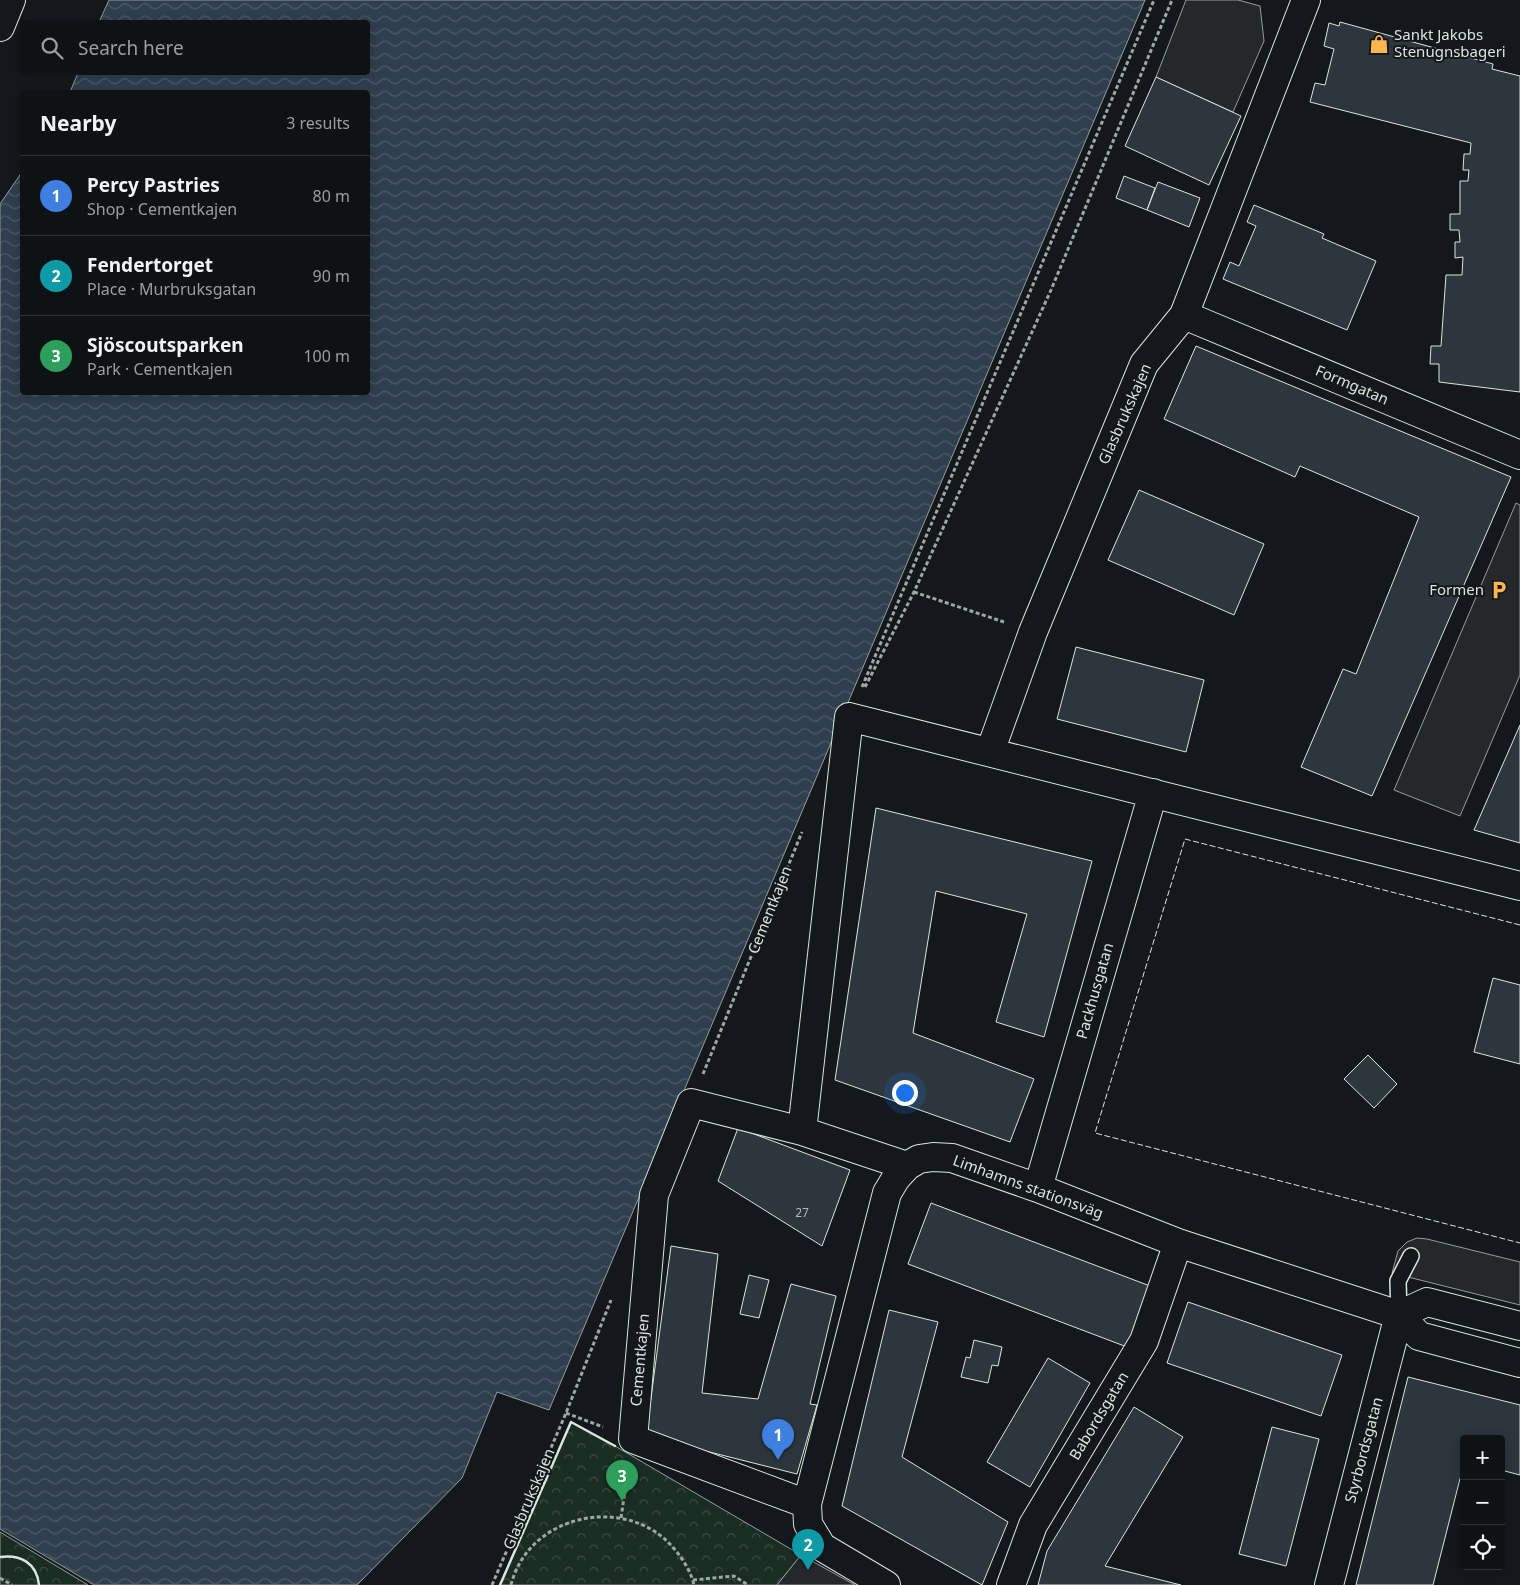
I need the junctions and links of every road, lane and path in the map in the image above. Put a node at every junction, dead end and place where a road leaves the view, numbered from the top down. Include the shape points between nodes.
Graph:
1 (11, 0) edge
2 (1154, 0) edge
3 (1172, 0) edge
4 (1306, 0) edge
5 (0, 27) edge
6 (1184, 315) junction
7 (1520, 455) edge
8 (914, 592) junction
9 (1033, 632) junction
10 (849, 717) junction
11 (990, 752) junction
12 (1152, 793) junction
13 (804, 827) dead end
14 (1520, 886) edge
15 (692, 1103) junction
16 (802, 1131) junction
17 (907, 1166) junction
18 (1038, 1188) junction
19 (1178, 1243) junction
20 (1411, 1256) dead end
21 (1399, 1315) junction
22 (1520, 1326) edge
23 (1520, 1363) edge
24 (572, 1398) dead end
25 (566, 1413) junction
26 (633, 1439) junction
27 (807, 1504) junction
28 (621, 1518) junction
29 (0, 1578) edge
30 (693, 1580) junction
31 (12, 1585) edge
32 (492, 1585) edge
33 (511, 1585) edge
34 (694, 1585) edge
35 (748, 1585) edge
36 (886, 1585) edge
37 (1011, 1585) edge
38 (1329, 1585) edge

1 - 5 street
2 - 10 path
3 - 8 path via 1052,290
4 - 6 street, Glasbrukskajen
6 - 7 street, Formgatan
6 - 9 street, Glasbrukskajen via 1144,364
8 - 9 path
8 - 10 path
9 - 11 street, Glasbrukskajen
10 - 11 street
10 - 16 street
11 - 12 street
12 - 14 street
12 - 18 street, Packhusgatan
13 - 15 path, Cementkajen
15 - 16 street
15 - 26 street, Cementkajen via 654,1195
16 - 17 street
17 - 18 street, Limhamns stationsväg via 919,1159 952,1158
17 - 27 street via 888,1193
18 - 19 street, Limhamns stationsväg
19 - 21 street, Limhamns stationsväg
19 - 37 street, Babordsgatan via 1144,1341 1033,1525
20 - 21 lane via 1398,1281
21 - 22 street via 1427,1302
21 - 23 street, Limhamns stationsväg via 1419,1336
21 - 38 street, Styrbordsgatan
24 - 25 path, Glasbrukskajen
25 - 26 path
25 - 32 path, Glasbrukskajen
26 - 27 street
26 - 28 path
27 - 36 street via 808,1524 822,1547
28 - 30 path via 657,1533 672,1546
28 - 33 path via 582,1518 547,1534 521,1562
29 - 31 path
30 - 34 path
30 - 35 path via 734,1576

